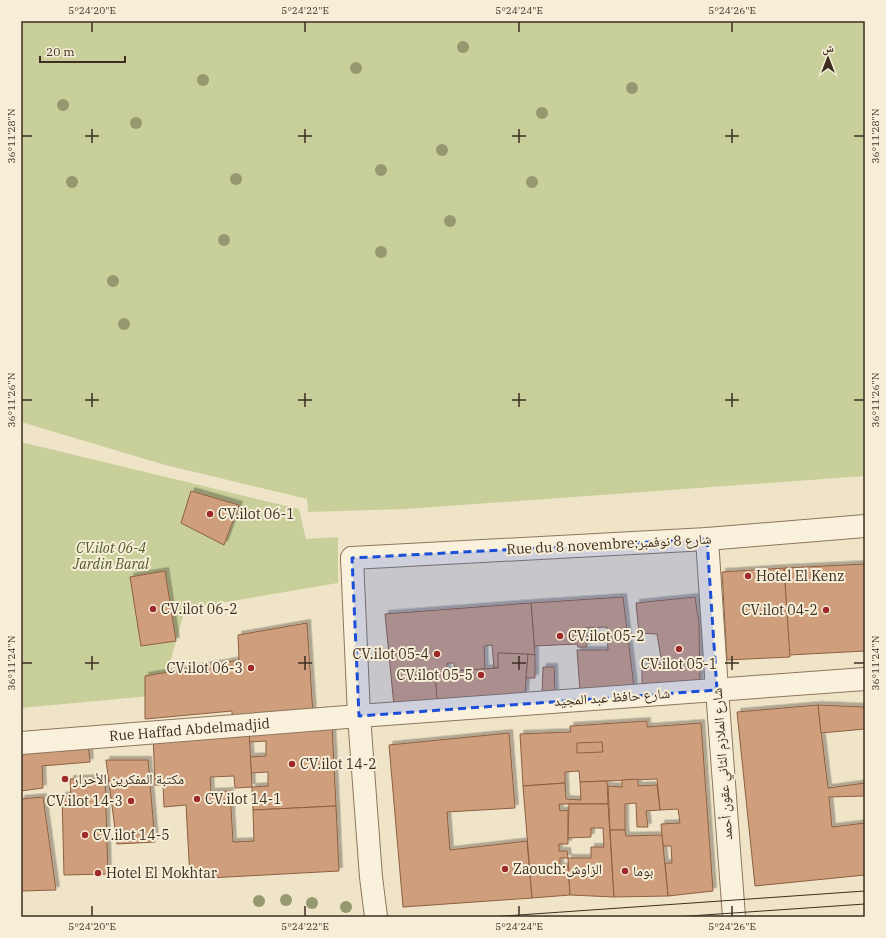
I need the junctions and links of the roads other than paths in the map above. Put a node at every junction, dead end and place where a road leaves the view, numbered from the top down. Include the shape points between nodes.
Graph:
1 (865, 526) edge
2 (707, 539) junction
3 (865, 679) edge
4 (717, 690) junction
5 (359, 716) junction
6 (21, 743) edge
7 (376, 917) edge
8 (734, 917) edge

1 - 2 street, Rue du 8 novembre;شارع 8 نوفمبر
2 - 4 street, شارع الملازم الثاني عقون أحمد
2 - 5 street, Rue du 8 novembre;شارع 8 نوفمبر via 352,558
3 - 4 street, شارع حافظ عبد المجيد
4 - 5 street, شارع حافظ عبد المجيد
4 - 8 street, شارع الملازم الثاني عقون أحمد
5 - 6 street, Rue Haffad Abdelmadjid
5 - 7 street

